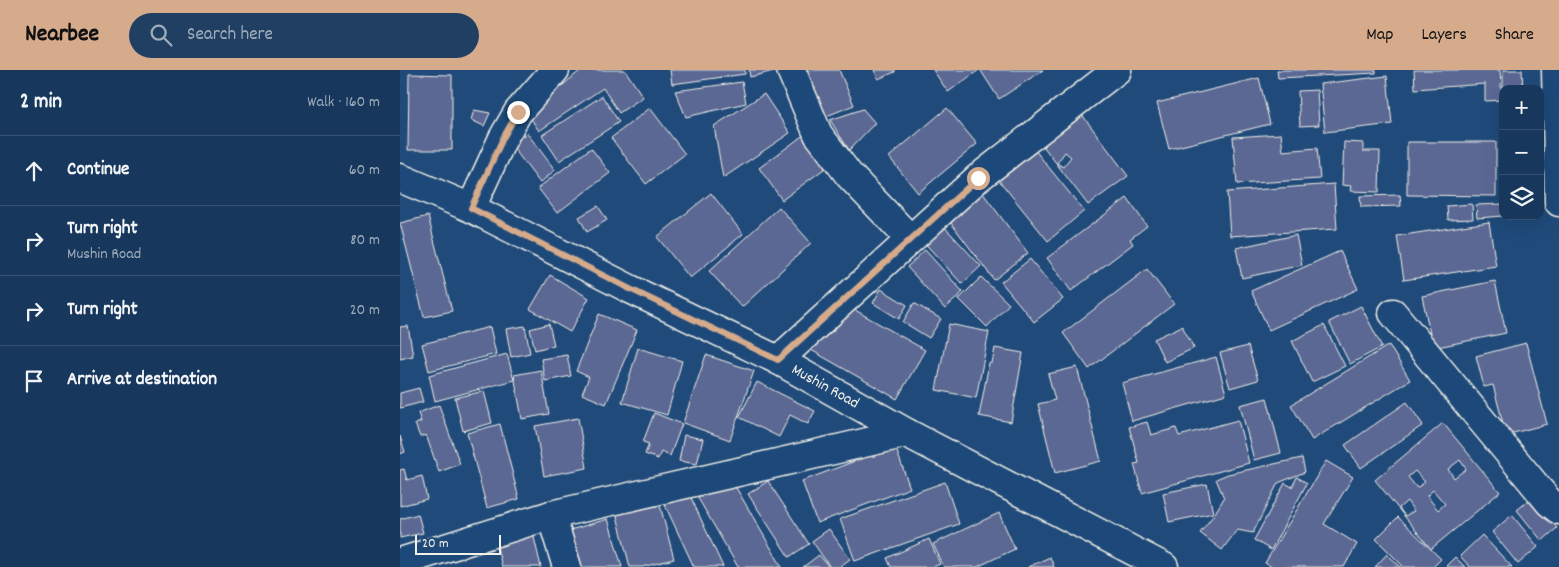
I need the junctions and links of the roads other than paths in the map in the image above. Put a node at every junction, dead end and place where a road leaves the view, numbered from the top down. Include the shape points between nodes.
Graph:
1 (555, 70) edge
2 (791, 70) edge
3 (1117, 70) edge
4 (1556, 70) edge
5 (400, 178) edge
6 (1559, 202) edge
7 (471, 208) junction
8 (910, 239) junction
9 (1393, 312) dead end
10 (778, 360) junction
11 (907, 433) junction
12 (1559, 510) edge
13 (551, 515) junction
14 (400, 562) edge
15 (567, 567) edge
16 (1164, 567) edge

1 - 7 street via 518,112
2 - 8 street via 818,134 849,175
3 - 8 street via 978,178
4 - 6 street
5 - 7 street, Mushin Road
7 - 10 street, Mushin Road
8 - 10 street
9 - 12 street via 1544,496
10 - 11 street, Mushin Road
11 - 13 street
11 - 16 street, Mushin Road
13 - 14 street
13 - 15 street

